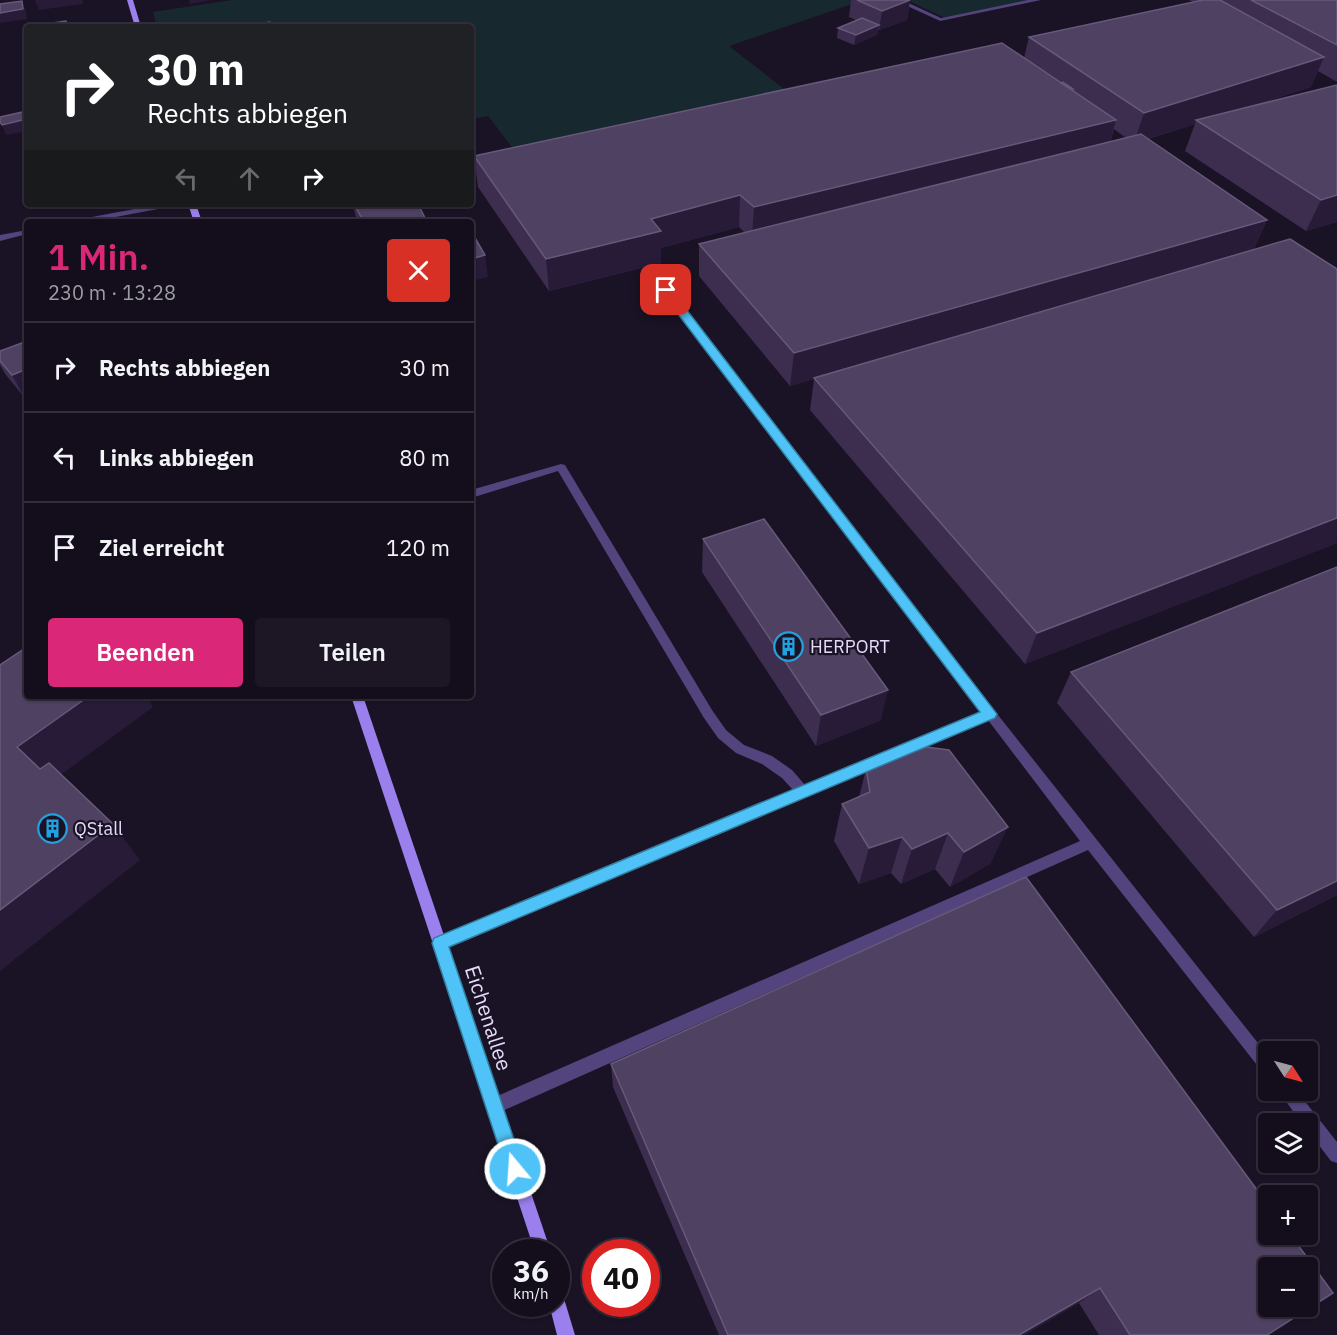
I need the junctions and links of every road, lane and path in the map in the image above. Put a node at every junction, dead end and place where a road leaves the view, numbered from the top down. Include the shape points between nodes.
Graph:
1 (130, 0) edge
2 (897, 0) edge
3 (1038, 0) edge
4 (137, 24) edge
5 (158, 207) edge
6 (92, 219) edge
7 (24, 233) edge
8 (0, 238) edge
9 (666, 290) dead end
10 (474, 493) edge
11 (358, 699) edge
12 (990, 714) junction
13 (803, 792) junction
14 (1090, 843) junction
15 (440, 943) junction
16 (1258, 1055) edge
17 (1295, 1101) edge
18 (494, 1106) junction
19 (1337, 1155) edge
20 (539, 1239) edge
21 (561, 1317) edge
22 (566, 1335) edge

1 - 4 street
2 - 3 street via 940,19
5 - 6 street
7 - 8 street
9 - 12 street
10 - 13 street via 561,467 722,734 740,749 787,774
11 - 15 street, Eichenallee
12 - 13 street
12 - 14 street
13 - 15 street
14 - 16 street
14 - 18 street
15 - 18 street, Eichenallee
17 - 19 street
18 - 20 street, Eichenallee
21 - 22 street

